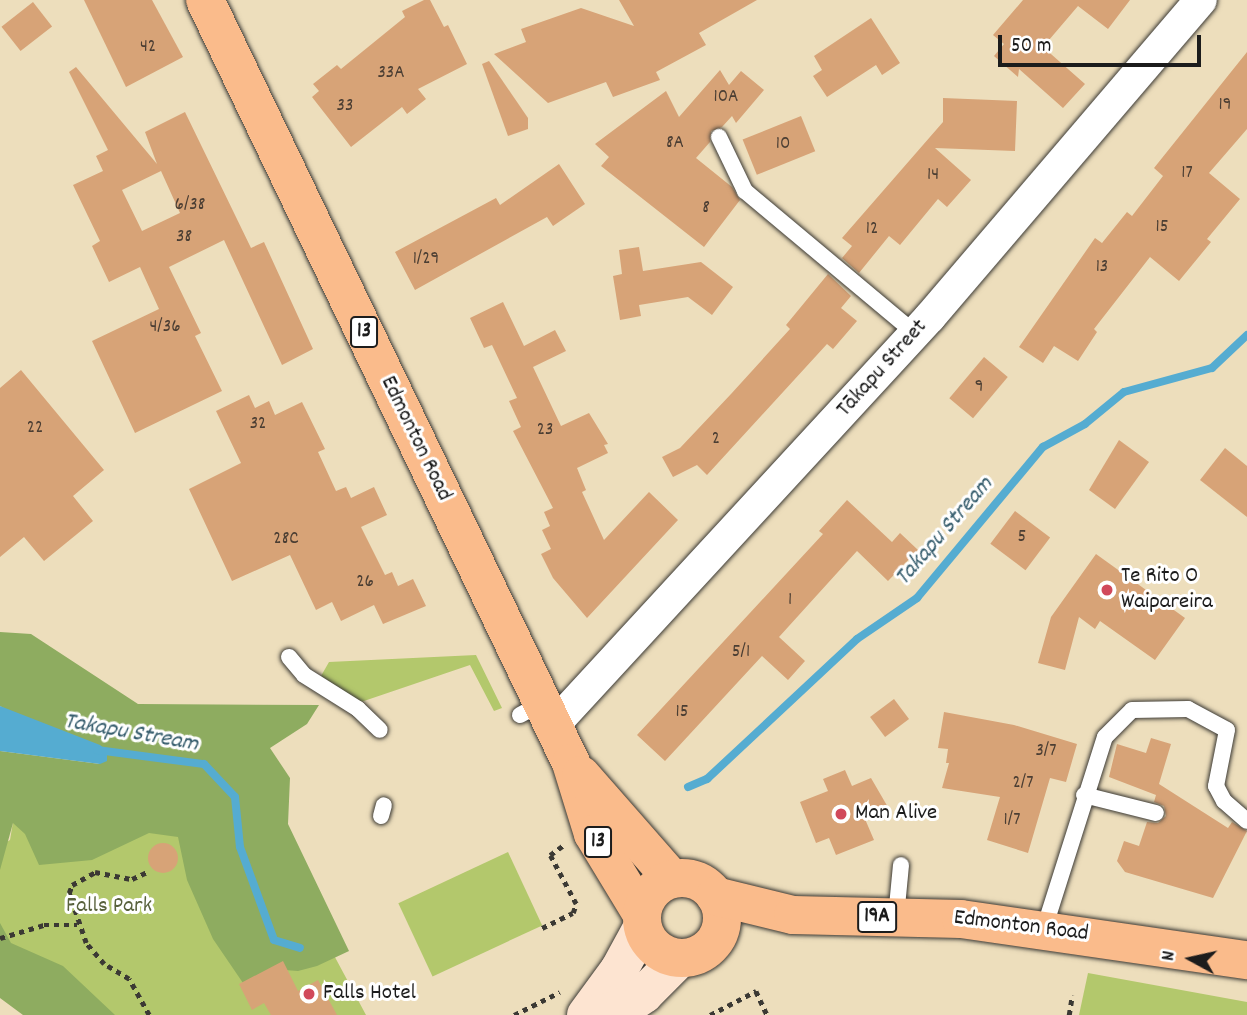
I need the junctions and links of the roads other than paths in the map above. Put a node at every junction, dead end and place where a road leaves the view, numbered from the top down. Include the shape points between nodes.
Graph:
1 (205, 0) edge
2 (1201, 0) edge
3 (719, 137) dead end
4 (915, 333) junction
5 (289, 657) dead end
6 (538, 715) junction
7 (380, 730) dead end
8 (571, 763) junction
9 (1084, 795) junction
10 (1156, 813) dead end
11 (1247, 821) edge
12 (901, 865) dead end
13 (672, 879) junction
14 (715, 896) junction
15 (793, 915) junction
16 (896, 917) junction
17 (642, 920) junction
18 (1044, 929) junction
19 (715, 941) junction
20 (680, 959) junction
21 (1247, 960) edge
22 (584, 1006) edge

1 - 6 main road, Edmonton Road / 13
2 - 4 street, Tākapu Street
3 - 4 lane via 746,191
4 - 6 street, Tākapu Street
5 - 7 lane via 304,675 358,709
6 - 8 main road, Edmonton Road / 13
8 - 13 main road, Edmonton Road / 13
8 - 17 main road, Edmonton Road / 13 via 593,834
9 - 10 lane
9 - 11 lane via 1105,737 1132,710 1188,709 1227,730 1216,786 1224,801
9 - 18 lane
12 - 16 lane
13 - 14 main road via 696,882
13 - 17 main road via 651,892
14 - 15 main road, Edmonton Road / 19A
14 - 19 main road via 722,914
15 - 16 main road, Edmonton Road / 19A
15 - 19 main road, Edmonton Road / 19A
16 - 18 main road, Edmonton Road / 19A
17 - 20 main road via 661,954
17 - 22 main road via 619,970
18 - 21 main road, Edmonton Road / 19A
19 - 20 main road via 706,951
20 - 22 main road via 625,1007

